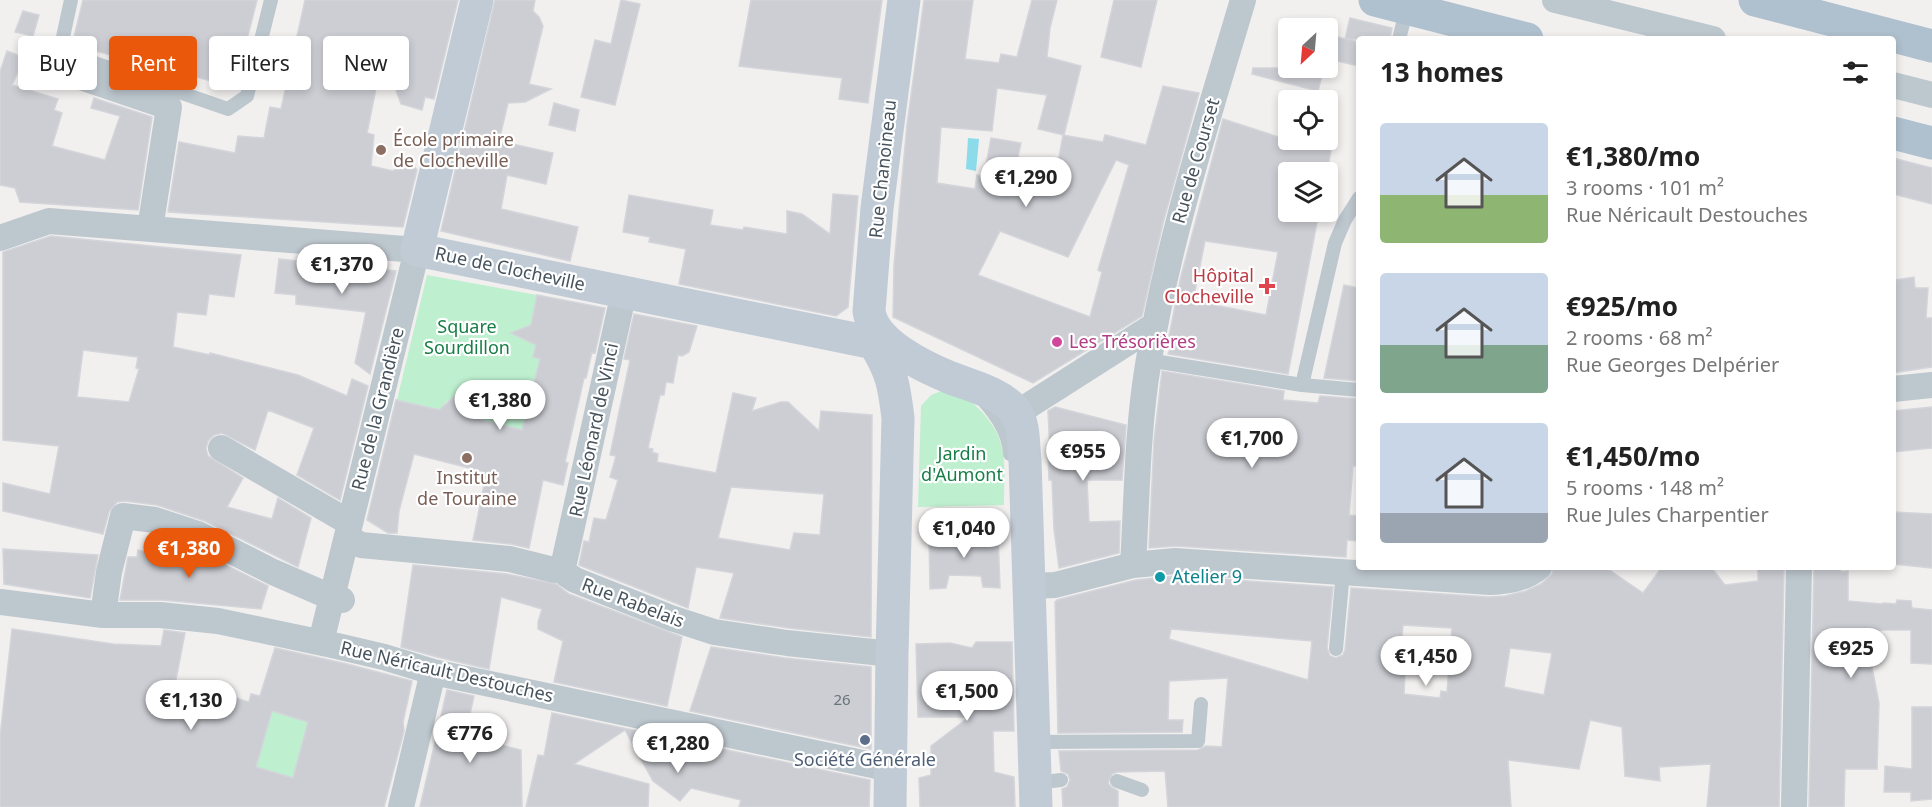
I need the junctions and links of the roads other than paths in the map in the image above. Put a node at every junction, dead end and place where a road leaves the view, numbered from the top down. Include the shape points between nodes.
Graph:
1 (71, 0) edge
2 (271, 0) edge
3 (477, 0) edge
4 (904, 0) edge
5 (1243, 0) edge
6 (1375, 0) edge
7 (1555, 0) edge
8 (1755, 0) edge
9 (1808, 17) edge
10 (1403, 24) edge
11 (1502, 36) edge
12 (1701, 36) edge
13 (1889, 36) edge
14 (1896, 38) edge
15 (1932, 46) edge
16 (97, 83) edge
17 (1896, 86) edge
18 (1932, 95) edge
19 (1896, 134) edge
20 (1932, 143) edge
21 (1356, 203) edge
22 (150, 229) junction
23 (0, 238) edge
24 (417, 250) junction
25 (624, 292) junction
26 (1155, 325) junction
27 (877, 339) junction
28 (1148, 365) junction
29 (959, 380) junction
30 (1302, 385) junction
31 (1932, 385) edge
32 (1896, 389) edge
33 (1356, 390) edge
34 (1017, 413) junction
35 (905, 417) junction
36 (221, 448) dead end
37 (911, 452) dead end
38 (1011, 472) dead end
39 (349, 530) junction
40 (1133, 565) junction
41 (563, 567) junction
42 (1535, 570) edge
43 (1800, 570) edge
44 (1343, 571) junction
45 (1030, 586) junction
46 (337, 599) junction
47 (0, 602) edge
48 (103, 615) junction
49 (321, 642) junction
50 (1336, 649) dead end
51 (892, 654) junction
52 (433, 672) junction
53 (1201, 704) dead end
54 (1033, 742) junction
55 (891, 769) junction
56 (1117, 781) dead end
57 (1044, 790) edge
58 (1142, 790) dead end
59 (400, 807) edge
60 (890, 807) edge
61 (1794, 807) edge

1 - 2 lane via 60,51 228,109 247,96
3 - 24 main road, Rue de la Grandière
4 - 27 main road, Rue Chanoineau via 877,208 869,311
5 - 26 street, Rue de Courset via 1178,219
6 - 10 main road
7 - 12 street
8 - 9 main road
9 - 13 main road
10 - 11 main road
14 - 15 main road
16 - 22 street via 169,107
17 - 18 street
19 - 20 main road
21 - 30 lane via 1335,243
22 - 23 street, Rue de Clocheville via 48,221
22 - 24 street, Rue de Clocheville
24 - 25 main road, Rue de Clocheville
24 - 39 street, Rue de la Grandière
25 - 27 main road, Rue de Clocheville
25 - 41 street, Rue Léonard de Vinci
26 - 28 street, Rue de Courset
26 - 34 street
27 - 29 main road
27 - 35 main road, Rue Chanoineau
28 - 30 lane via 1160,362
28 - 40 street, Rue de Courset
29 - 34 main road via 997,397
29 - 35 main road via 930,380 911,393
29 - 38 lane via 1003,428
30 - 33 lane
31 - 32 street
34 - 45 main road via 1024,450
35 - 37 lane
35 - 51 main road, Rue Chanoineau
36 - 39 street, Rue Rabelais
39 - 41 street, Rue Rabelais via 361,545 510,559 554,570
39 - 46 street, Rue de la Grandière
40 - 44 street via 1202,561
40 - 45 street via 1055,585
41 - 51 street, Rue Rabelais via 574,580 702,628 787,643
42 - 44 street via 1517,580 1490,582
43 - 61 street
44 - 50 lane
45 - 54 main road
46 - 48 street via 198,534 155,520 123,516
46 - 49 street, Rue de la Grandière
47 - 48 street, Rue Néricault Destouches
48 - 49 street, Rue Néricault Destouches via 218,621
49 - 52 street, Rue Néricault Destouches
51 - 55 main road, Rue Chanoineau
52 - 55 street, Rue Néricault Destouches
52 - 59 street
53 - 54 lane via 1198,741
54 - 57 main road
55 - 60 main road, Rue Chanoineau
56 - 58 lane

